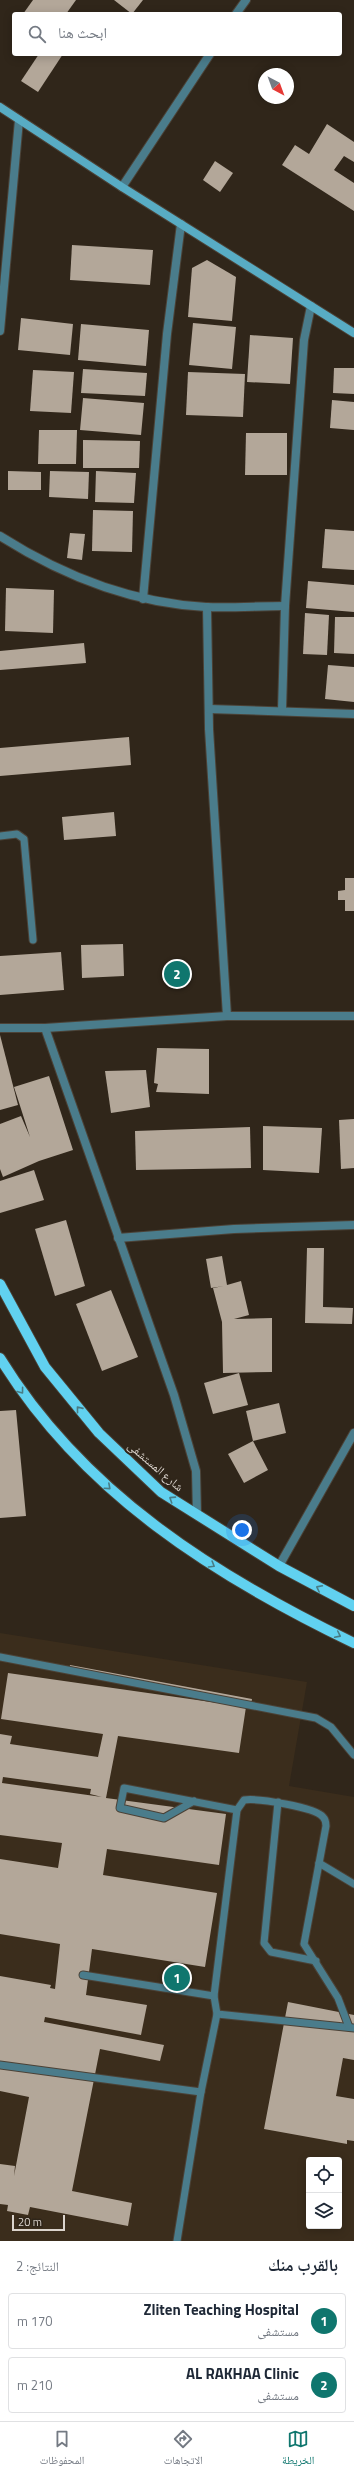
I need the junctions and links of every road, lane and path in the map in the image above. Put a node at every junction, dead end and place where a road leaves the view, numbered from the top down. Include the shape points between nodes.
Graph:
1 (246, 0) edge
2 (237, 12) edge
3 (209, 56) edge
4 (0, 106) edge
5 (20, 120) junction
6 (122, 187) junction
7 (181, 224) junction
8 (311, 306) junction
9 (0, 316) edge
10 (0, 331) edge
11 (354, 333) edge
12 (0, 536) edge
13 (143, 599) junction
14 (285, 606) junction
15 (207, 607) junction
16 (209, 709) junction
17 (282, 710) junction
18 (354, 714) edge
19 (0, 836) edge
20 (34, 940) dead end
21 (227, 1016) junction
22 (354, 1016) edge
23 (0, 1028) edge
24 (45, 1028) junction
25 (354, 1225) edge
26 (118, 1238) junction
27 (0, 1284) edge
28 (0, 1358) edge
29 (353, 1437) edge
30 (196, 1515) junction
31 (279, 1566) junction
32 (354, 1606) edge
33 (354, 1643) edge
34 (0, 1657) edge
35 (354, 1755) edge
36 (194, 1801) junction
37 (278, 1802) junction
38 (237, 1810) junction
39 (319, 1863) junction
40 (354, 1884) edge
41 (316, 1961) junction
42 (83, 1975) dead end
43 (214, 1996) junction
44 (217, 2014) junction
45 (351, 2027) edge
46 (0, 2065) edge
47 (201, 2092) junction
48 (176, 2241) edge

1 - 2 street
3 - 6 street
4 - 5 street
5 - 6 street
5 - 9 street
6 - 7 street
7 - 8 street
7 - 13 street via 167,334
8 - 11 street
8 - 14 street via 304,340
9 - 10 street
12 - 13 street via 47,565 88,582
13 - 15 street
14 - 15 street
14 - 17 street
15 - 16 street
16 - 17 street
16 - 21 street
17 - 18 street
19 - 20 lane via 17,834 24,839
21 - 22 street
21 - 24 street
23 - 24 street
24 - 26 street
25 - 26 street via 256,1228
26 - 30 street via 143,1304 191,1449 196,1471
30 -> 27 main road, شارع المستشفى via 162,1492 99,1433 45,1367
28 -> 33 main road via 19,1389 75,1457 133,1510 196,1556 298,1616
29 - 31 street
30 - 31 main road, شارع المستشفى
32 -> 31 main road, شارع المستشفى
34 - 35 lane via 316,1718 331,1727
36 - 36 lane via 124,1788 120,1808 164,1818
36 - 38 lane
37 - 38 lane via 244,1800
37 - 39 lane via 323,1817 326,1826
37 - 41 lane via 264,1943 271,1952
38 - 43 lane
39 - 40 lane
39 - 41 lane via 304,1944
41 - 45 lane via 338,1998
42 - 43 lane
43 - 44 lane
44 - 45 lane
44 - 47 lane
46 - 47 lane
47 - 48 lane

